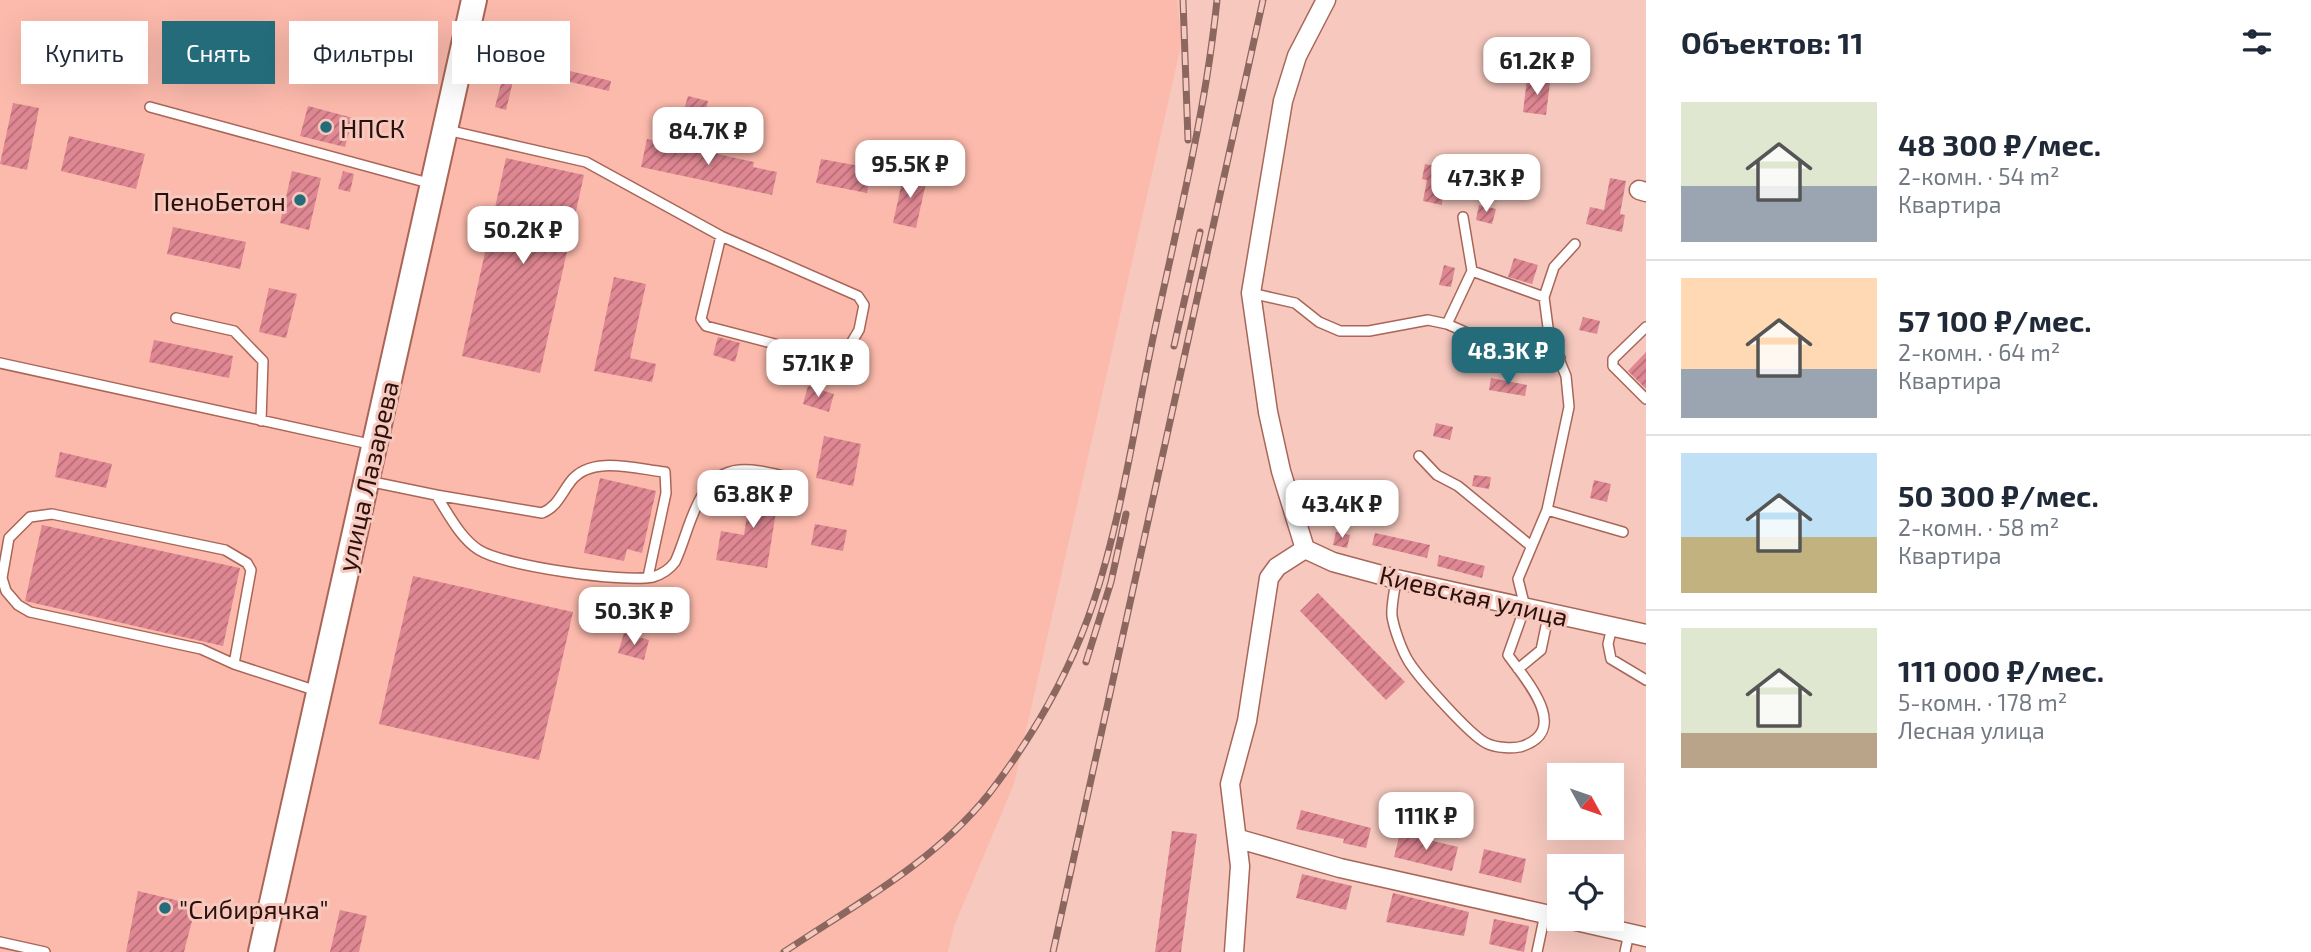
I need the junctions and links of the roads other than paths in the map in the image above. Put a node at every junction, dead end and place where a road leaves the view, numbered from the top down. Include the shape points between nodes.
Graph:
1 (474, 0) edge
2 (1326, 0) edge
3 (149, 107) dead end
4 (445, 129) junction
5 (433, 184) junction
6 (1463, 218) dead end
7 (722, 236) junction
8 (1575, 244) dead end
9 (1472, 271) junction
10 (1251, 293) junction
11 (1544, 297) junction
12 (176, 318) dead end
13 (1447, 324) junction
14 (1646, 327) edge
15 (1560, 358) junction
16 (0, 363) edge
17 (1646, 399) edge
18 (261, 421) junction
19 (374, 445) junction
20 (1419, 456) dead end
21 (798, 479) dead end
22 (366, 481) junction
23 (436, 495) junction
24 (1547, 510) junction
25 (1623, 533) dead end
26 (1531, 546) junction
27 (1306, 549) junction
28 (648, 578) junction
29 (1396, 579) junction
30 (1525, 607) junction
31 (1549, 612) junction
32 (1612, 626) junction
33 (1646, 634) edge
34 (234, 664) junction
35 (1518, 670) junction
36 (1646, 680) edge
37 (319, 691) junction
38 (1239, 839) junction
39 (1547, 914) edge
40 (1547, 927) edge
41 (1620, 931) edge
42 (1638, 935) edge
43 (0, 942) edge
44 (45, 952) edge
45 (261, 952) edge
46 (1234, 952) edge
47 (1537, 952) edge
48 (1625, 952) edge

1 - 4 main road, улица Лазарева
2 - 10 street via 1297,56 1283,101
3 - 5 lane
4 - 5 main road, улица Лазарева
4 - 7 lane via 586,162
5 - 19 main road, улица Лазарева
6 - 9 lane
7 - 7 lane via 858,296 864,305 859,330 850,345 817,355 706,326 701,319
8 - 11 lane via 1554,267
9 - 11 lane
9 - 13 lane
10 - 13 lane via 1295,303 1340,331 1369,331 1428,320
10 - 27 street via 1270,424
11 - 15 lane via 1549,335
12 - 18 lane via 234,331 263,360
13 - 15 lane via 1479,338 1537,348
14 - 17 lane via 1613,359 1613,366
15 - 24 lane via 1569,407
16 - 18 lane
18 - 19 lane
19 - 22 main road, улица Лазарева
20 - 26 lane via 1437,475 1458,486
21 - 28 lane via 741,469 706,487 675,562 667,571
22 - 23 lane
22 - 37 main road, улица Лазарева
23 - 28 lane via 466,539 491,556 581,575
23 - 28 lane via 542,513 556,504 586,468 665,472 666,493
24 - 25 lane
24 - 26 lane
26 - 30 lane via 1518,579
27 - 29 street, Киевская улица via 1333,562
27 - 38 street via 1277,567 1265,592 1247,721 1230,784
29 - 30 street, Киевская улица
29 - 35 lane via 1392,615 1407,660 1444,704 1487,744 1517,748 1533,743 1545,727 1546,715
30 - 31 street, Киевская улица
30 - 35 lane via 1508,655
31 - 32 street, Киевская улица
31 - 35 lane via 1541,650
32 - 33 street, Киевская улица
32 - 36 lane via 1611,659
34 - 34 lane via 201,649 30,612 6,591 2,578 9,538 30,517 52,514 238,556 251,570
34 - 37 lane
37 - 45 main road, улица Лазарева
38 - 39 street via 1340,868
38 - 46 street
40 - 47 lane
41 - 42 street
42 - 48 lane
43 - 44 lane

